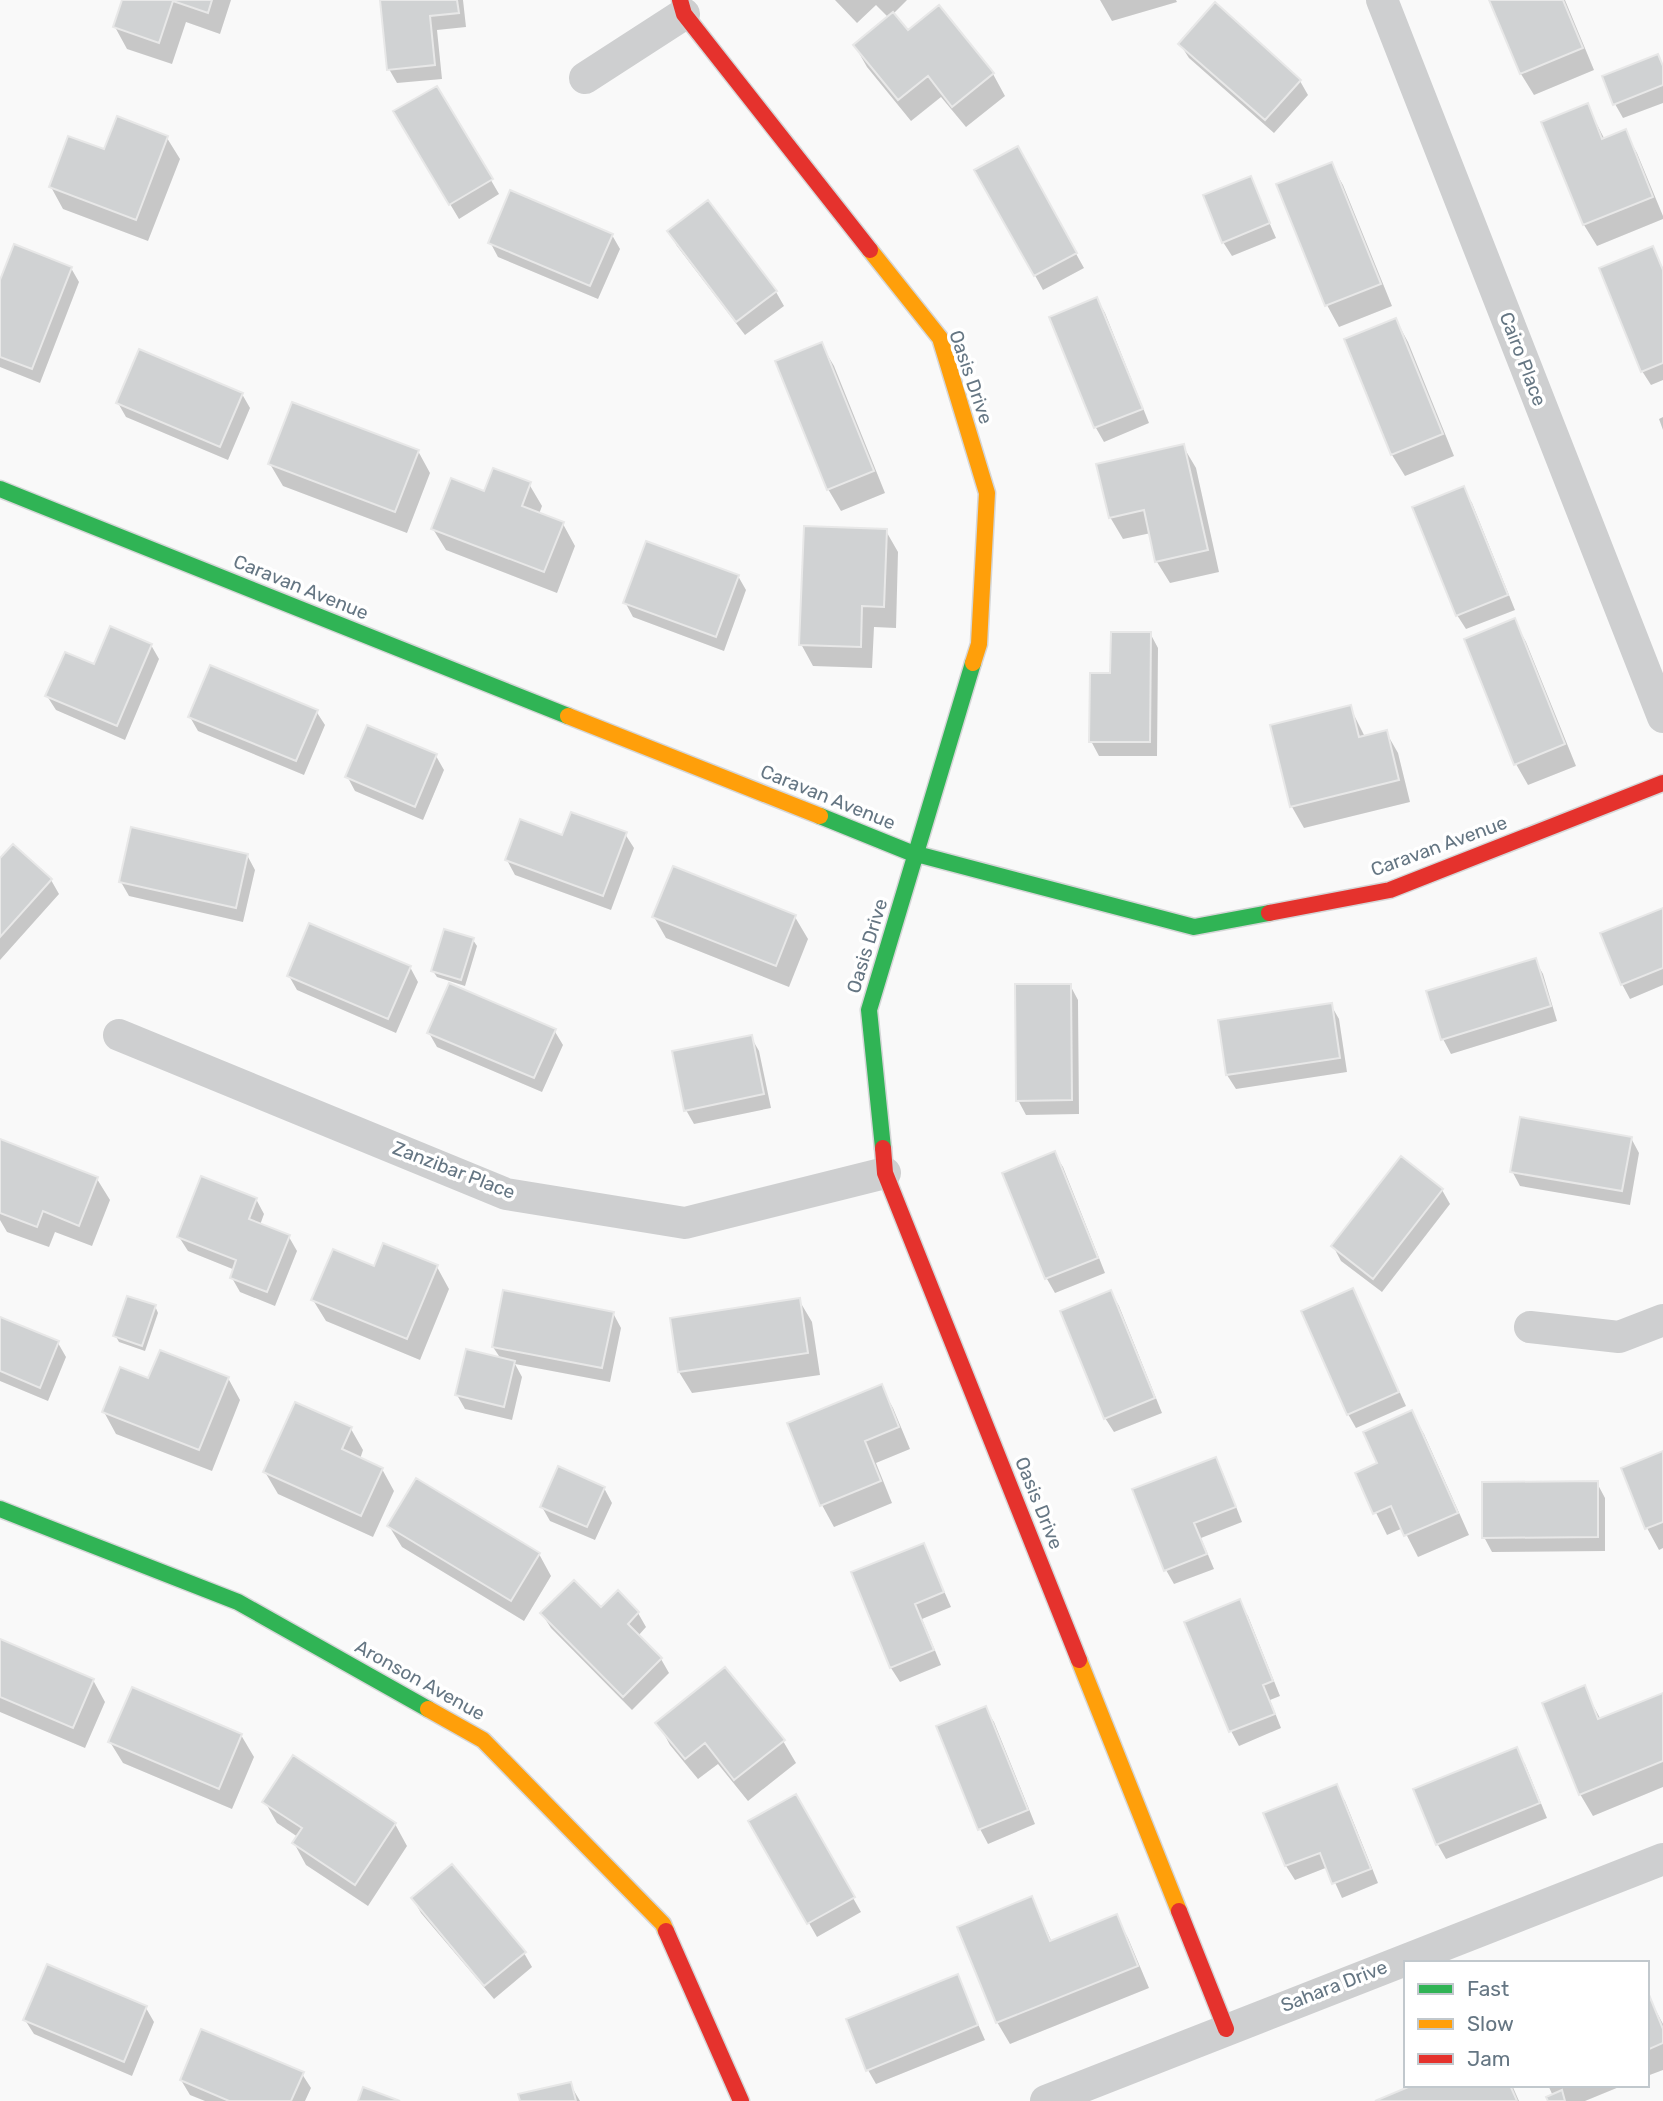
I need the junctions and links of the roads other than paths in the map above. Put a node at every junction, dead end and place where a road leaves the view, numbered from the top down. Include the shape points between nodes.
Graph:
1 (1382, 0) edge
2 (682, 7) edge
3 (585, 78) dead end
4 (0, 489) edge
5 (1663, 717) edge
6 (1663, 783) edge
7 (916, 854) junction
8 (119, 1035) dead end
9 (885, 1173) junction
10 (1663, 1320) edge
11 (1530, 1327) dead end
12 (0, 1509) edge
13 (1663, 1859) edge
14 (1226, 2029) junction
15 (741, 2101) edge
16 (1046, 2101) edge

1 - 5 street, Cairo Place
2 - 3 street
2 - 7 street, Oasis Drive via 940,338 987,493 979,643
4 - 7 street, Caravan Avenue
6 - 7 street, Caravan Avenue via 1390,890 1194,927
7 - 9 street, Oasis Drive via 869,1010
8 - 9 street, Zanzibar Place via 506,1194 685,1223
9 - 14 street, Oasis Drive
10 - 11 street via 1619,1337
12 - 15 street, Aronson Avenue via 238,1602 483,1740 663,1924
13 - 14 street, Sahara Drive
14 - 16 street, Sahara Drive

